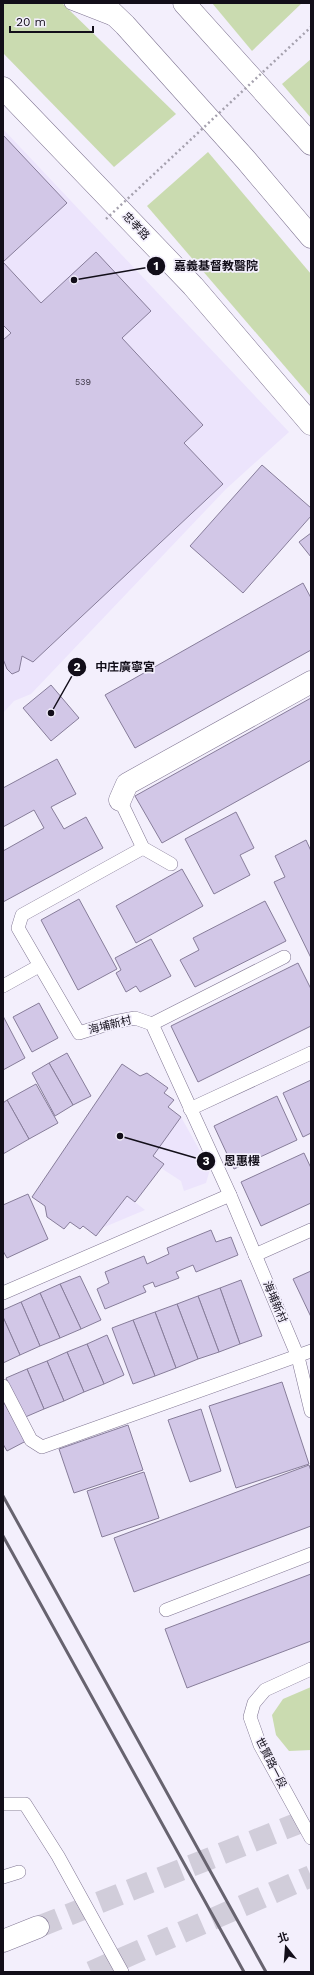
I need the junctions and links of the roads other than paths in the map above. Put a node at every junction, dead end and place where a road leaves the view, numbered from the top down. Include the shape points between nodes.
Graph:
1 (71, 3) edge
2 (102, 3) edge
3 (184, 3) edge
4 (125, 25) junction
5 (3, 88) edge
6 (311, 144) edge
7 (311, 237) edge
8 (311, 424) edge
9 (311, 682) edge
10 (120, 800) joint
11 (143, 848) junction
12 (172, 864) dead end
13 (284, 957) dead end
14 (39, 966) junction
15 (3, 986) edge
16 (152, 1024) junction
17 (311, 1053) edge
18 (190, 1109) junction
19 (230, 1195) junction
20 (311, 1230) edge
21 (255, 1255) junction
22 (3, 1294) edge
23 (311, 1351) edge
24 (298, 1357) junction
25 (3, 1386) edge
26 (311, 1411) edge
27 (311, 1554) edge
28 (166, 1610) dead end
29 (311, 1669) edge
30 (3, 1804) edge
31 (311, 1838) edge
32 (19, 1872) dead end
33 (3, 1877) edge
34 (38, 1927) tunnel mouth
35 (3, 1941) edge
36 (122, 1972) edge

1 - 4 lane
2 - 4 main road
3 - 6 main road
4 - 7 main road
5 - 8 main road, 忠孝路 via 193,286
9 - 10 main road via 127,784
10 - 11 lane
11 - 12 lane
11 - 14 lane, 海埔新村 via 22,915 18,928
13 - 16 lane
14 - 15 lane
14 - 16 lane, 海埔新村 via 79,1033 135,1018
16 - 18 lane, 海埔新村
17 - 18 lane
18 - 19 lane, 海埔新村
19 - 21 lane, 海埔新村
19 - 22 lane
20 - 21 lane
21 - 24 lane, 海埔新村
23 - 24 lane
24 - 25 lane via 42,1447 31,1440
24 - 26 lane, 海埔新村
27 - 28 lane
29 - 31 lane, 世賢路一段 via 265,1690 254,1703 250,1717 260,1745
30 - 36 lane via 25,1804 58,1856
32 - 33 lane
34 - 35 main road

